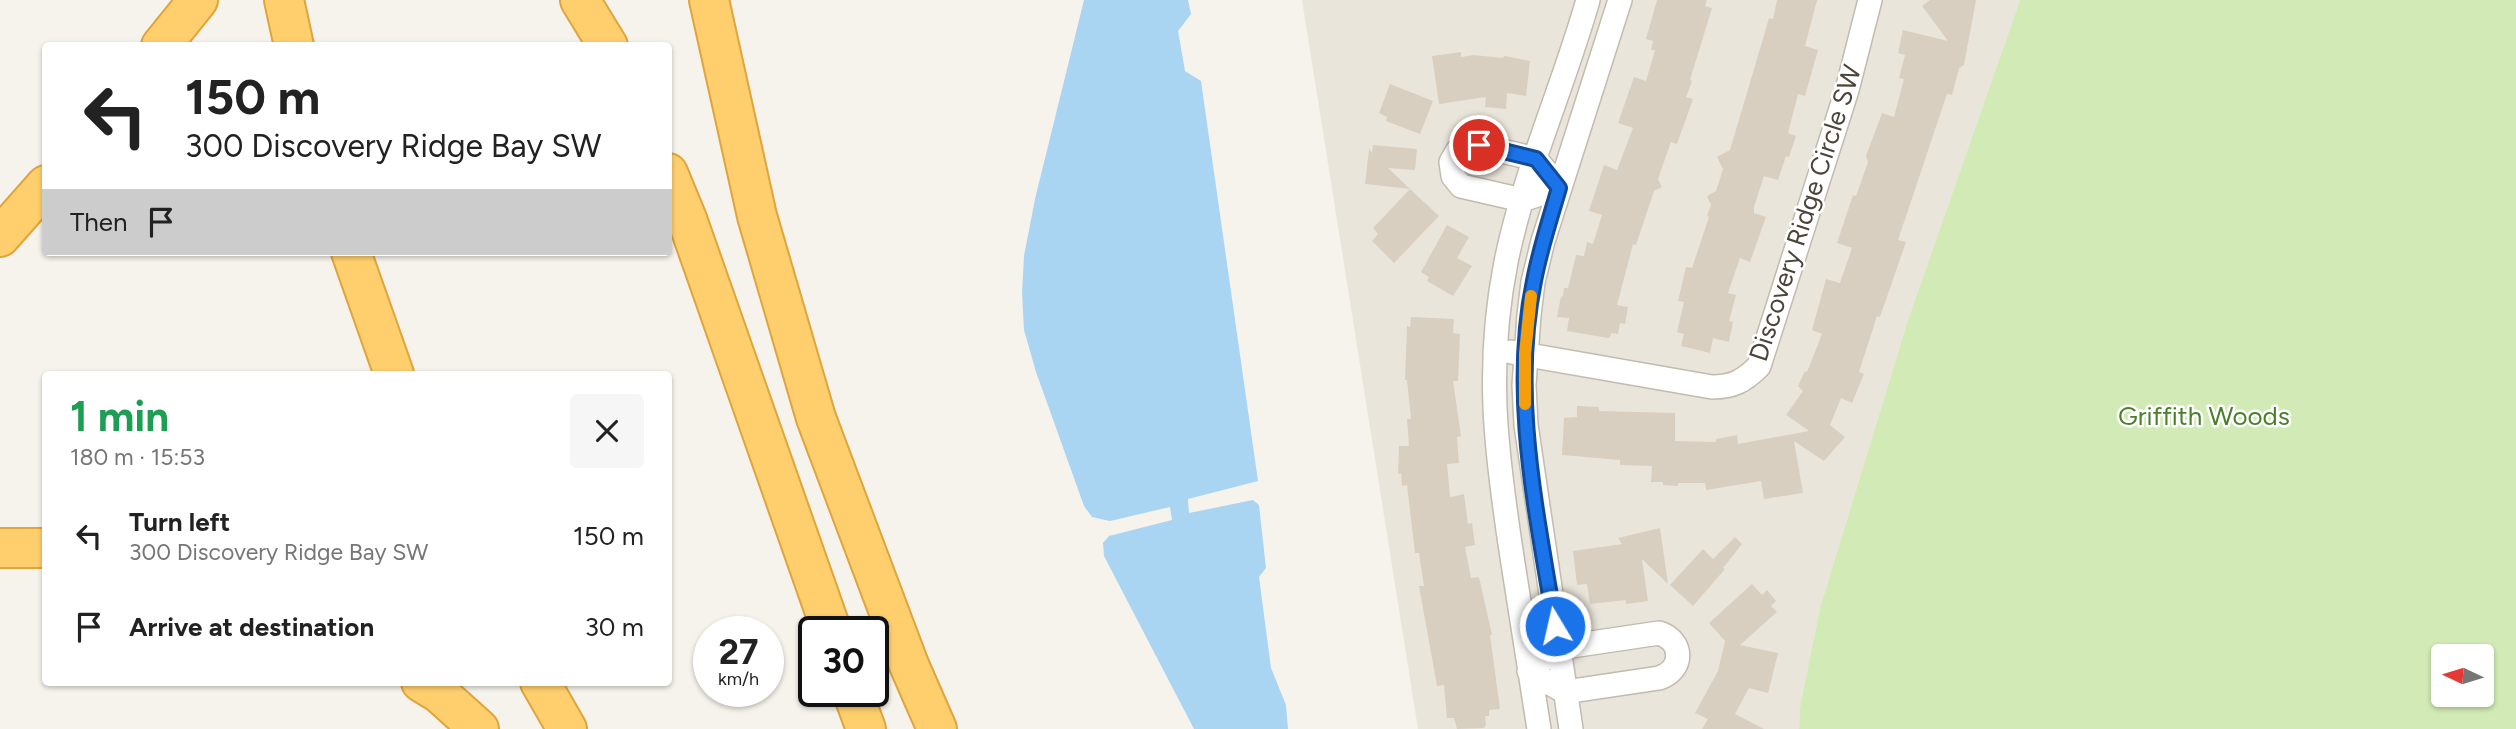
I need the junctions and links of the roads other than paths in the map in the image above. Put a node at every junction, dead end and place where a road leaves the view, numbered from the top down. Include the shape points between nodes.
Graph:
1 (198, 0) edge
2 (284, 0) edge
3 (580, 0) edge
4 (709, 0) edge
5 (1588, 0) edge
6 (1620, 0) edge
7 (1870, 0) edge
8 (164, 42) edge
9 (293, 42) edge
10 (606, 42) edge
11 (1536, 159) junction
12 (672, 183) edge
13 (1559, 188) junction
14 (42, 190) edge
15 (1522, 200) junction
16 (0, 237) edge
17 (352, 256) edge
18 (1494, 349) junction
19 (1525, 354) junction
20 (393, 371) edge
21 (0, 548) edge
22 (42, 548) edge
23 (826, 616) edge
24 (1558, 648) junction
25 (1529, 671) junction
26 (428, 686) edge
27 (542, 686) edge
28 (1565, 692) junction
29 (858, 707) edge
30 (479, 729) edge
31 (567, 729) edge
32 (866, 729) edge
33 (937, 729) edge
34 (1539, 729) edge
35 (1571, 729) edge

1 - 8 highway
2 - 9 highway
3 - 10 highway
4 - 33 highway via 757,216 816,418
5 - 11 street
6 - 13 street
7 - 19 street, Discovery Ridge Circle SW via 1829,150 1759,366 1741,383 1712,387
11 - 13 street
11 - 15 street
11 - 15 street via 1472,144 1458,150 1451,162 1453,176 1461,186
12 - 23 highway
13 - 15 street
13 - 19 street via 1533,282
14 - 16 highway
15 - 18 street via 1506,262
17 - 20 highway
18 - 19 street, Discovery Ridge Circle SW
18 - 25 street via 1496,445
19 - 24 street via 1526,425
21 - 22 highway
24 - 25 street
24 - 28 street
24 - 28 street via 1659,634 1672,639 1678,652 1676,666 1666,676
25 - 28 street
25 - 34 street
26 - 30 highway
27 - 31 highway
28 - 35 street
29 - 32 highway

